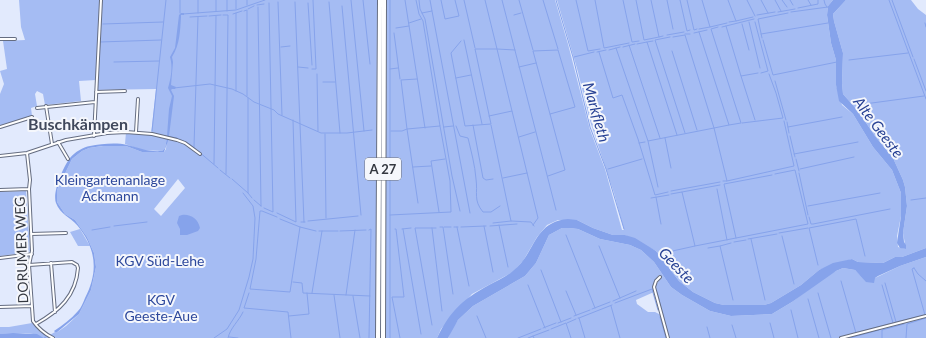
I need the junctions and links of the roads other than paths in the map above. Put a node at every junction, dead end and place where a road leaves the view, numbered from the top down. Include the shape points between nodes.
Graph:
1 (101, 0) edge
2 (380, 0) edge
3 (384, 0) edge
4 (0, 39) edge
5 (15, 39) dead end
6 (125, 91) dead end
7 (96, 92) junction
8 (138, 99) dead end
9 (95, 102) junction
10 (46, 106) junction
11 (37, 108) dead end
12 (32, 117) dead end
13 (0, 127) edge
14 (136, 132) junction
15 (94, 136) junction
16 (58, 142) junction
17 (52, 144) junction
18 (27, 153) junction
19 (200, 154) dead end
20 (0, 156) edge
21 (68, 159) dead end
22 (29, 189) junction
23 (0, 190) edge
24 (66, 233) dead end
25 (31, 234) junction
26 (32, 254) junction
27 (0, 258) edge
28 (51, 263) junction
29 (30, 265) junction
30 (660, 277) dead end
31 (32, 306) junction
32 (0, 307) edge
33 (55, 312) junction
34 (926, 316) edge
35 (36, 324) junction
36 (53, 338) edge
37 (378, 338) edge
38 (383, 338) edge
39 (668, 338) edge
40 (841, 338) edge

1 - 7 street
2 - 37 highway, A 27
3 - 38 highway, A 27
4 - 5 street
6 - 7 street
7 - 9 street
8 - 14 street
9 - 10 street
9 - 15 street
10 - 11 street
10 - 17 street
12 - 13 street
14 - 15 street
14 - 19 street via 169,137
15 - 16 street
16 - 17 street
16 - 21 street
17 - 18 street
18 - 20 street
18 - 22 street, DORUMER WEG
22 - 23 street
22 - 25 street, DORUMER WEG
24 - 25 street
25 - 26 street, DORUMER WEG
26 - 27 street
26 - 29 street, DORUMER WEG
28 - 29 street
28 - 33 street
28 - 33 street via 75,262 78,270 73,289
29 - 31 street, DORUMER WEG
30 - 39 street via 654,287
31 - 32 street
31 - 35 street, DORUMER WEG via 33,321
33 - 35 street
34 - 40 street
35 - 36 street

